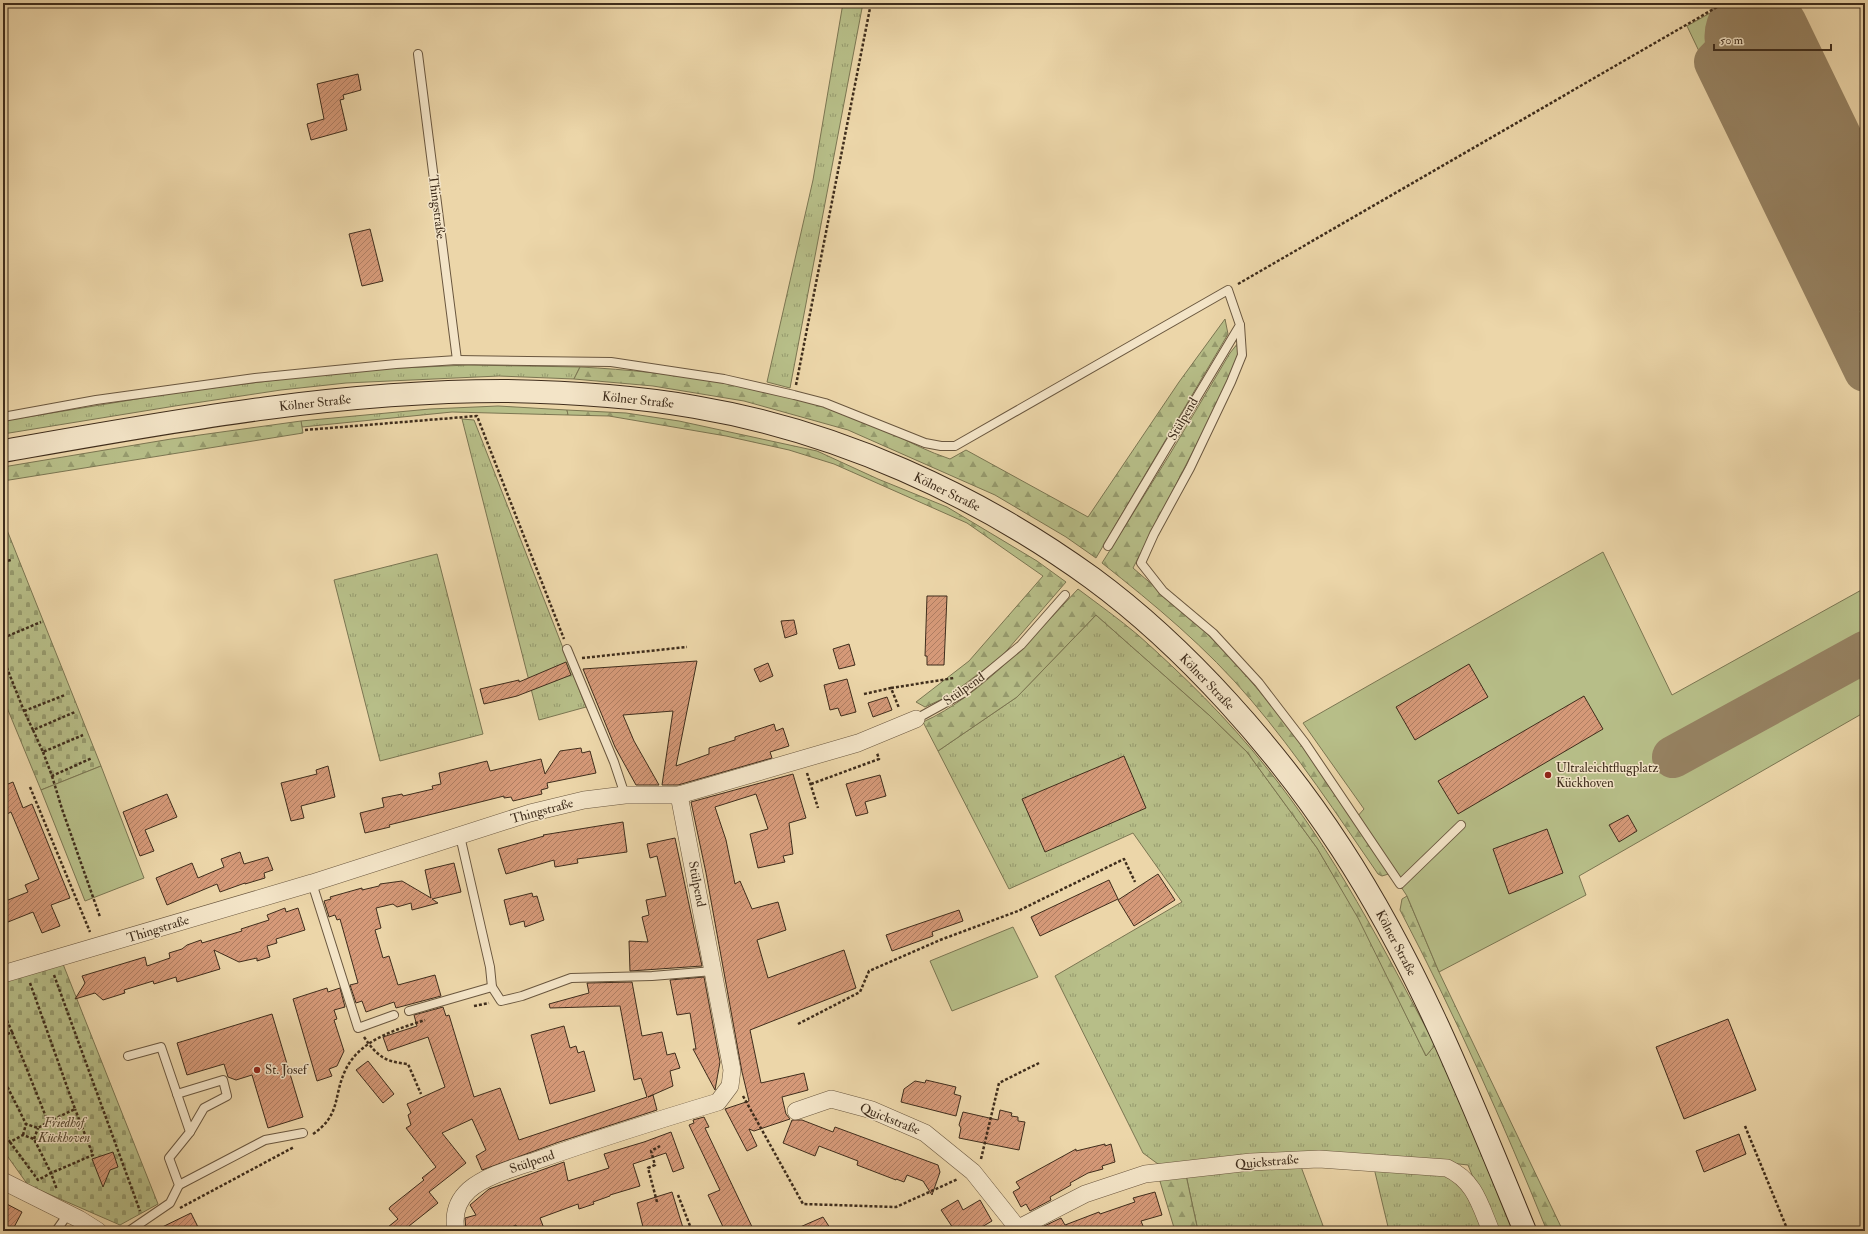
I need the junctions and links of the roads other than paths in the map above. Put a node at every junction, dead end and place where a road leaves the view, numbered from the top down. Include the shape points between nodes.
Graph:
1 (418, 54) dead end
2 (1240, 325) junction
3 (457, 360) junction
4 (3, 417) edge
5 (3, 451) edge
6 (1108, 546) dead end
7 (1065, 595) dead end
8 (567, 649) road end
9 (910, 722) joint
10 (625, 795) junction
11 (680, 796) junction
12 (1461, 825) dead end
13 (460, 836) junction
14 (312, 883) junction
15 (713, 971) junction
16 (3, 974) edge
17 (492, 987) junction
18 (409, 1011) dead end
19 (394, 1015) dead end
20 (128, 1056) dead end
21 (177, 1094) junction
22 (796, 1111) dead end
23 (190, 1132) junction
24 (306, 1135) road end
25 (3, 1181) edge
26 (179, 1185) junction
27 (62, 1211) junction
28 (1017, 1230) edge
29 (56, 1231) edge
30 (98, 1231) edge
31 (129, 1231) edge
32 (456, 1231) edge
33 (1491, 1231) edge
34 (1525, 1231) edge

1 - 3 lane, Thingstraße
2 - 3 lane via 1228,290 955,446 925,442 825,403 724,379 611,362
2 - 6 lane, Stülpend
2 - 12 lane via 1242,355 1231,382 1141,563 1163,591 1213,633 1260,683 1305,743 1400,884
3 - 4 lane via 255,378 96,400
5 - 34 main road, Kölner Straße via 180,420 352,399 504,391 608,396 696,407 789,429 880,461 967,501 1050,549 1096,581 1140,618 1200,673 1291,777 1376,904 1408,966 1463,1081
7 - 9 lane, Stülpend via 1021,645 962,692
8 - 10 lane
9 - 11 street, Stülpend via 872,737
10 - 11 street, Thingstraße
10 - 13 street, Thingstraße via 584,800 530,813
11 - 15 street, Stülpend
13 - 14 street, Thingstraße
13 - 17 lane via 490,967
14 - 16 street, Thingstraße
14 - 19 lane via 358,1028
15 - 17 lane via 572,978 501,1001
15 - 32 street, Stülpend via 732,1070 730,1086 718,1102 600,1138 494,1175 470,1190 456,1207
17 - 18 lane
20 - 21 lane via 161,1047
21 - 23 lane
21 - 23 lane via 223,1080 227,1096 204,1108
22 - 28 street, Quickstraße via 831,1099 872,1110 925,1133 973,1172
23 - 26 lane via 169,1158
24 - 26 lane via 265,1140
25 - 27 street
26 - 31 lane via 170,1203
27 - 29 lane
27 - 30 street
28 - 33 street, Quickstraße via 1085,1194 1145,1174 1251,1162 1319,1159 1447,1168 1468,1181

